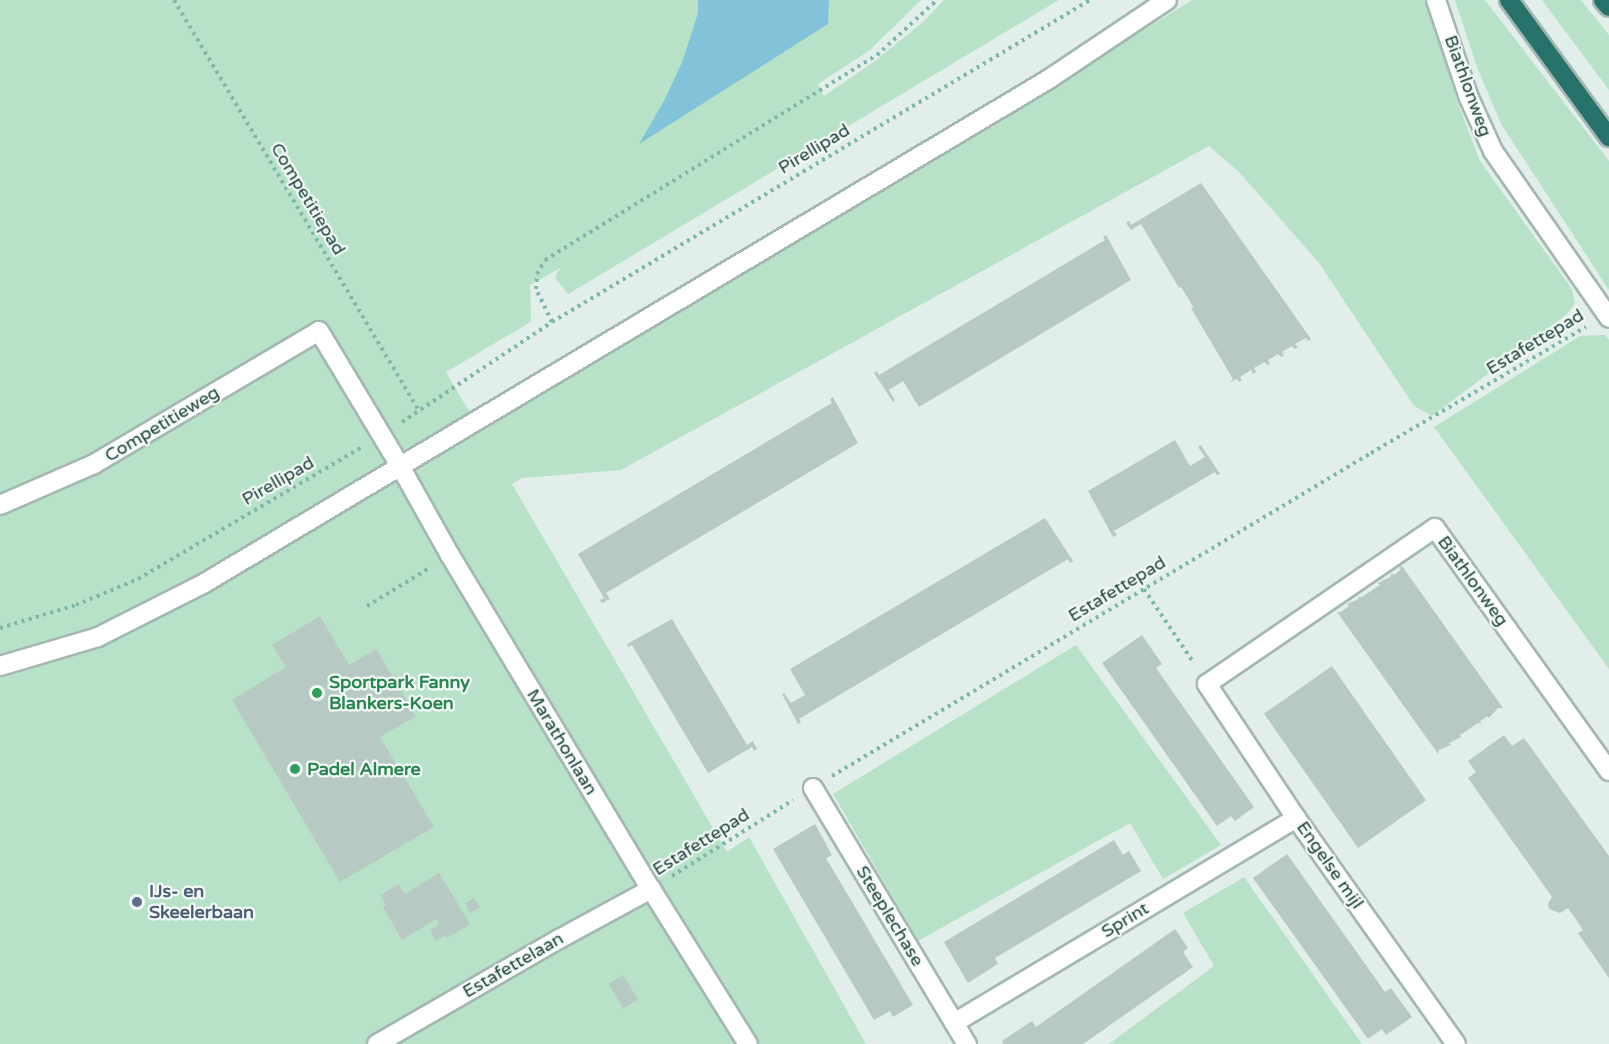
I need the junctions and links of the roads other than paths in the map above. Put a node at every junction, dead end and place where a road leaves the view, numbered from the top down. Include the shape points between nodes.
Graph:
1 (1167, 0) edge
2 (1436, 0) edge
3 (1509, 0) edge
4 (1603, 0) edge
5 (1609, 7) edge
6 (1609, 137) edge
7 (1609, 318) edge
8 (318, 331) joint
9 (400, 466) junction
10 (0, 505) edge
11 (0, 666) edge
12 (1207, 684) joint
13 (1609, 771) edge
14 (813, 788) road end
15 (1296, 818) junction
16 (651, 889) junction
17 (954, 1023) junction
18 (377, 1044) edge
19 (748, 1044) edge
20 (967, 1044) edge
21 (1456, 1044) edge

1 - 9 street via 1049,79
2 - 7 street, Biathlonweg via 1469,98 1493,151
3 - 6 highway
4 - 5 highway
8 - 9 street, Marathonlaan
8 - 10 street, Competitieweg via 94,464
9 - 11 street via 204,584 98,637
9 - 16 street, Marathonlaan
12 - 13 street, Biathlonweg via 1435,528
12 - 15 street, Engelse mijl
14 - 17 street, Steeplechase
15 - 17 street, Sprint
15 - 21 street, Engelse mijl
16 - 18 street, Estafettelaan
16 - 19 street, Marathonlaan
17 - 20 street, Steeplechase

